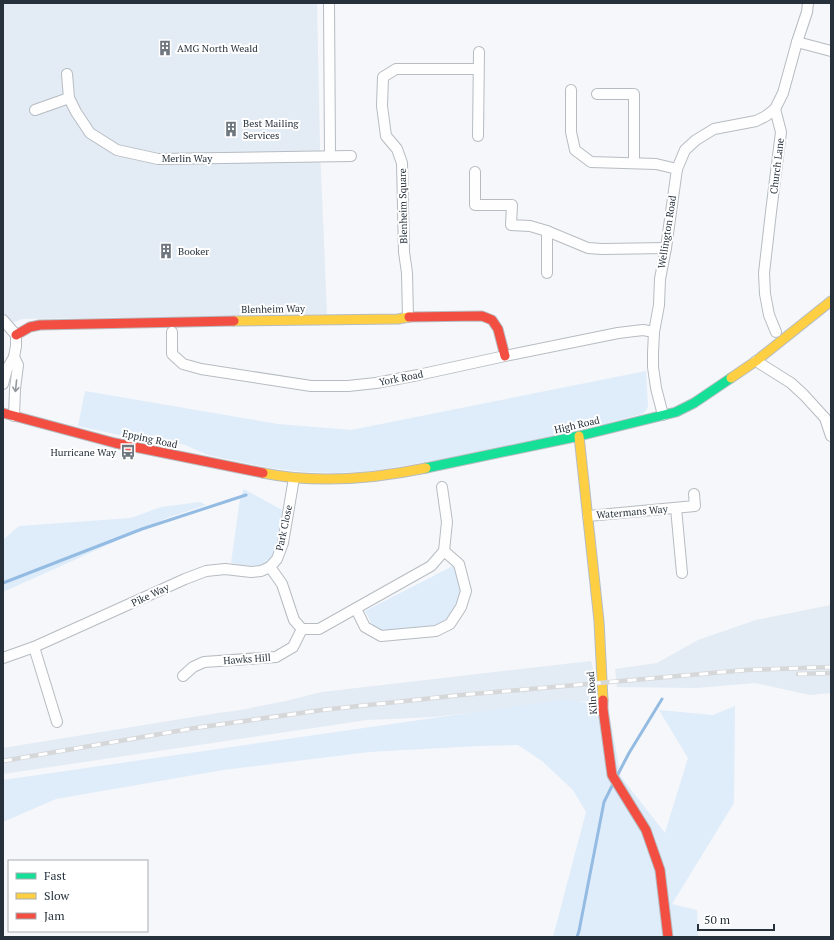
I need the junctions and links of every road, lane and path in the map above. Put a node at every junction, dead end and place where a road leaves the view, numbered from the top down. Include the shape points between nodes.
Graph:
1 (329, 3) edge
2 (808, 3) edge
3 (797, 42) junction
4 (831, 51) edge
5 (478, 52) dead end
6 (478, 69) junction
7 (67, 74) dead end
8 (571, 90) dead end
9 (598, 94) dead end
10 (69, 98) junction
11 (775, 109) junction
12 (35, 110) dead end
13 (478, 136) dead end
14 (330, 156) junction
15 (351, 156) dead end
16 (634, 163) junction
17 (677, 169) junction
18 (475, 172) dead end
19 (547, 231) junction
20 (666, 248) junction
21 (547, 273) dead end
22 (831, 301) edge
23 (408, 317) junction
24 (3, 320) edge
25 (172, 332) dead end
26 (654, 332) junction
27 (776, 332) dead end
28 (16, 335) junction
29 (504, 356) junction
30 (14, 357) junction
31 (756, 361) junction
32 (3, 384) edge
33 (3, 413) edge
34 (663, 415) junction
35 (14, 416) junction
36 (579, 436) junction
37 (831, 436) edge
38 (294, 478) junction
39 (442, 488) dead end
40 (694, 494) dead end
41 (676, 508) junction
42 (588, 516) junction
43 (444, 551) junction
44 (270, 567) junction
45 (682, 573) dead end
46 (356, 608) junction
47 (302, 629) junction
48 (34, 647) junction
49 (3, 658) edge
50 (183, 676) dead end
51 (57, 722) dead end
52 (668, 937) edge

1 - 14 street
2 - 3 street
3 - 4 street
3 - 11 street via 783,93
5 - 6 street
6 - 13 street
6 - 23 street, Blenheim Square via 396,69 382,77 386,136 397,149 402,163
7 - 10 street, Merlin Way
8 - 16 street via 571,132 575,150 591,162
9 - 16 street via 634,94
10 - 12 street
10 - 14 street, Merlin Way via 90,133 117,150 158,159
11 - 17 street, Wellington Road via 756,121 714,129 702,136 685,150
11 - 27 street, Church Lane via 781,132 764,273 769,315
14 - 15 street, Merlin Way
16 - 17 street via 656,164
17 - 20 street, Wellington Road
18 - 19 street via 475,205 512,205 511,225 530,226
19 - 20 street via 588,248
19 - 21 street
20 - 26 street, Wellington Road
22 - 31 street, High Road
23 - 28 street, Blenheim Way via 40,325
23 - 29 street, Blenheim Way via 482,316 492,320 498,329
24 - 28 street
25 - 29 street, York Road via 172,354 183,364 201,370 311,386 376,383
26 - 29 street, York Road via 643,330 618,333
26 - 34 street, Wellington Road via 653,367
28 - 30 street
30 - 32 street
30 -> 35 street via 18,364
31 - 34 street, High Road via 694,403
31 - 37 street via 791,383 804,395 825,418
33 - 35 street, Epping Road
34 - 36 street, High Road
35 - 38 street, Epping Road via 129,446
36 - 38 street, High Road via 399,474 348,479
36 - 42 street, Kiln Road
38 - 44 street, Park Close via 283,543 277,559
39 - 43 street via 447,522
40 - 41 street, Watermans Way via 695,506
41 - 42 street, Watermans Way
41 - 45 street, Watermans Way
42 - 52 street, Kiln Road via 598,613 603,710 612,776 646,830 660,870
43 - 46 street via 431,566
43 - 46 street via 459,564 466,591 461,608 450,624 436,631 381,636 365,627
44 - 47 street via 282,584 294,620
44 - 48 street, Pike Way via 256,572 225,569 206,571
46 - 47 street via 319,629
47 - 50 street, Hawks Hill via 293,647 276,657 204,662
48 - 49 street, Pike Way
48 - 51 street

